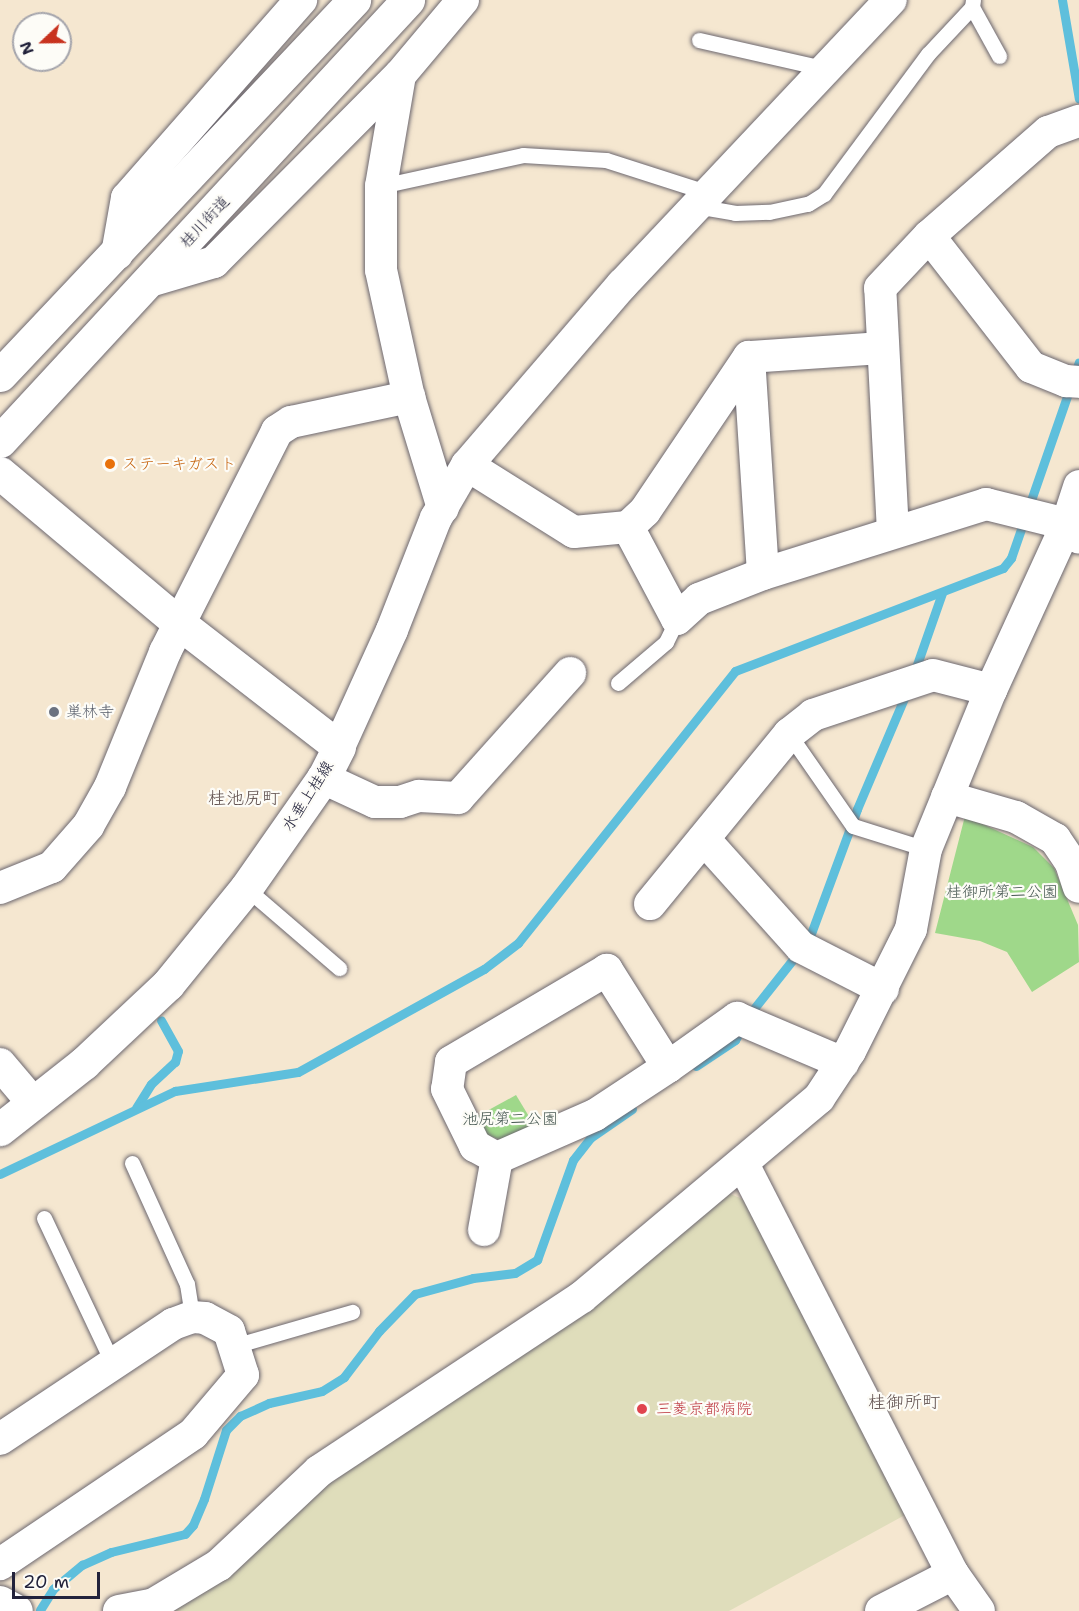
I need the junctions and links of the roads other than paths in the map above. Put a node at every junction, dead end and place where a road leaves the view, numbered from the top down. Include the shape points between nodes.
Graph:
1 (301, 0) edge
2 (354, 0) edge
3 (408, 0) edge
4 (463, 0) edge
5 (891, 0) edge
6 (973, 4) edge
7 (699, 40) dead end
8 (999, 56) dead end
9 (827, 69) junction
10 (400, 75) junction
11 (1075, 122) edge
12 (381, 186) junction
13 (702, 200) junction
14 (929, 236) junction
15 (117, 254) junction
16 (150, 281) junction
17 (881, 348) junction
18 (749, 357) junction
19 (0, 375) edge
20 (1073, 382) edge
21 (409, 397) junction
22 (0, 441) edge
23 (467, 465) junction
24 (0, 473) edge
25 (1079, 486) edge
26 (443, 508) junction
27 (1049, 521) edge
28 (628, 527) junction
29 (893, 532) junction
30 (763, 574) junction
31 (676, 618) junction
32 (179, 623) junction
33 (570, 673) dead end
34 (618, 683) dead end
35 (990, 690) junction
36 (789, 734) junction
37 (339, 747) junction
38 (322, 778) junction
39 (947, 797) junction
40 (704, 839) junction
41 (926, 849) junction
42 (1079, 887) edge
43 (0, 888) edge
44 (246, 888) junction
45 (650, 904) dead end
46 (339, 968) dead end
47 (883, 989) junction
48 (843, 1063) junction
49 (0, 1064) edge
50 (668, 1067) junction
51 (33, 1103) junction
52 (0, 1129) edge
53 (497, 1158) junction
54 (132, 1163) dead end
55 (743, 1164) junction
56 (44, 1218) dead end
57 (484, 1230) dead end
58 (352, 1312) dead end
59 (192, 1317) junction
60 (234, 1346) junction
61 (112, 1362) junction
62 (0, 1439) edge
63 (0, 1564) edge
64 (953, 1574) junction
65 (0, 1602) edge
66 (17, 1611) edge
67 (119, 1611) edge
68 (881, 1611) edge
69 (979, 1611) edge

1 - 15 street via 127,198
2 - 15 street
3 - 16 street, 桂川街道
4 - 10 street
5 - 9 street
6 - 8 lane
6 - 13 lane via 928,54 824,194 808,204 768,212 735,213
7 - 9 lane
9 - 13 street
10 - 12 street
10 - 16 street via 214,262
11 - 14 street via 1048,132
12 - 13 lane via 523,155 606,160
12 - 21 street via 381,270
13 - 23 street via 622,285
14 - 17 street via 879,288
14 - 20 street via 1031,367
15 - 19 street
16 - 22 street, 桂川街道
17 - 18 street
17 - 29 street
18 - 28 street via 645,511
18 - 30 street
21 - 26 street
21 - 32 street via 291,422 277,431
23 - 26 street
23 - 28 street via 574,532
24 - 32 street, 水垂上桂線
25 - 27 street
26 - 37 street
27 - 29 street via 986,504
27 - 35 street
28 - 31 street
29 - 30 street
30 - 31 street via 699,599
31 - 34 lane via 666,642
32 - 37 street, 水垂上桂線
32 - 43 street via 110,787 88,826 52,867
33 - 38 street via 458,798 420,796 400,802 375,802
35 - 36 street via 933,675 813,715
35 - 39 street
36 - 40 street
36 - 41 lane via 853,826
37 - 38 street, 水垂上桂線
38 - 44 street, 水垂上桂線
39 - 41 street
39 - 42 street via 1016,817 1055,839 1071,863
40 - 45 street
40 - 47 street via 801,947
41 - 47 street via 911,929
44 - 46 lane
44 - 51 street, 水垂上桂線 via 168,984 84,1063
47 - 48 street
48 - 50 street via 737,1018
48 - 55 street via 819,1098
49 - 51 street
50 - 53 street via 595,1115
50 - 53 street via 607,970 451,1062 447,1089 456,1108 475,1146
51 - 52 street, 水垂上桂線
53 - 57 street
54 - 59 lane via 187,1284
55 - 64 street
55 - 67 street via 582,1297 319,1471 219,1565 154,1604
56 - 61 lane
58 - 60 lane
59 - 60 street via 205,1318 229,1331
59 - 61 street
60 - 63 street via 243,1375 193,1434
61 - 62 street
64 - 68 street
64 - 69 street
65 - 66 street

